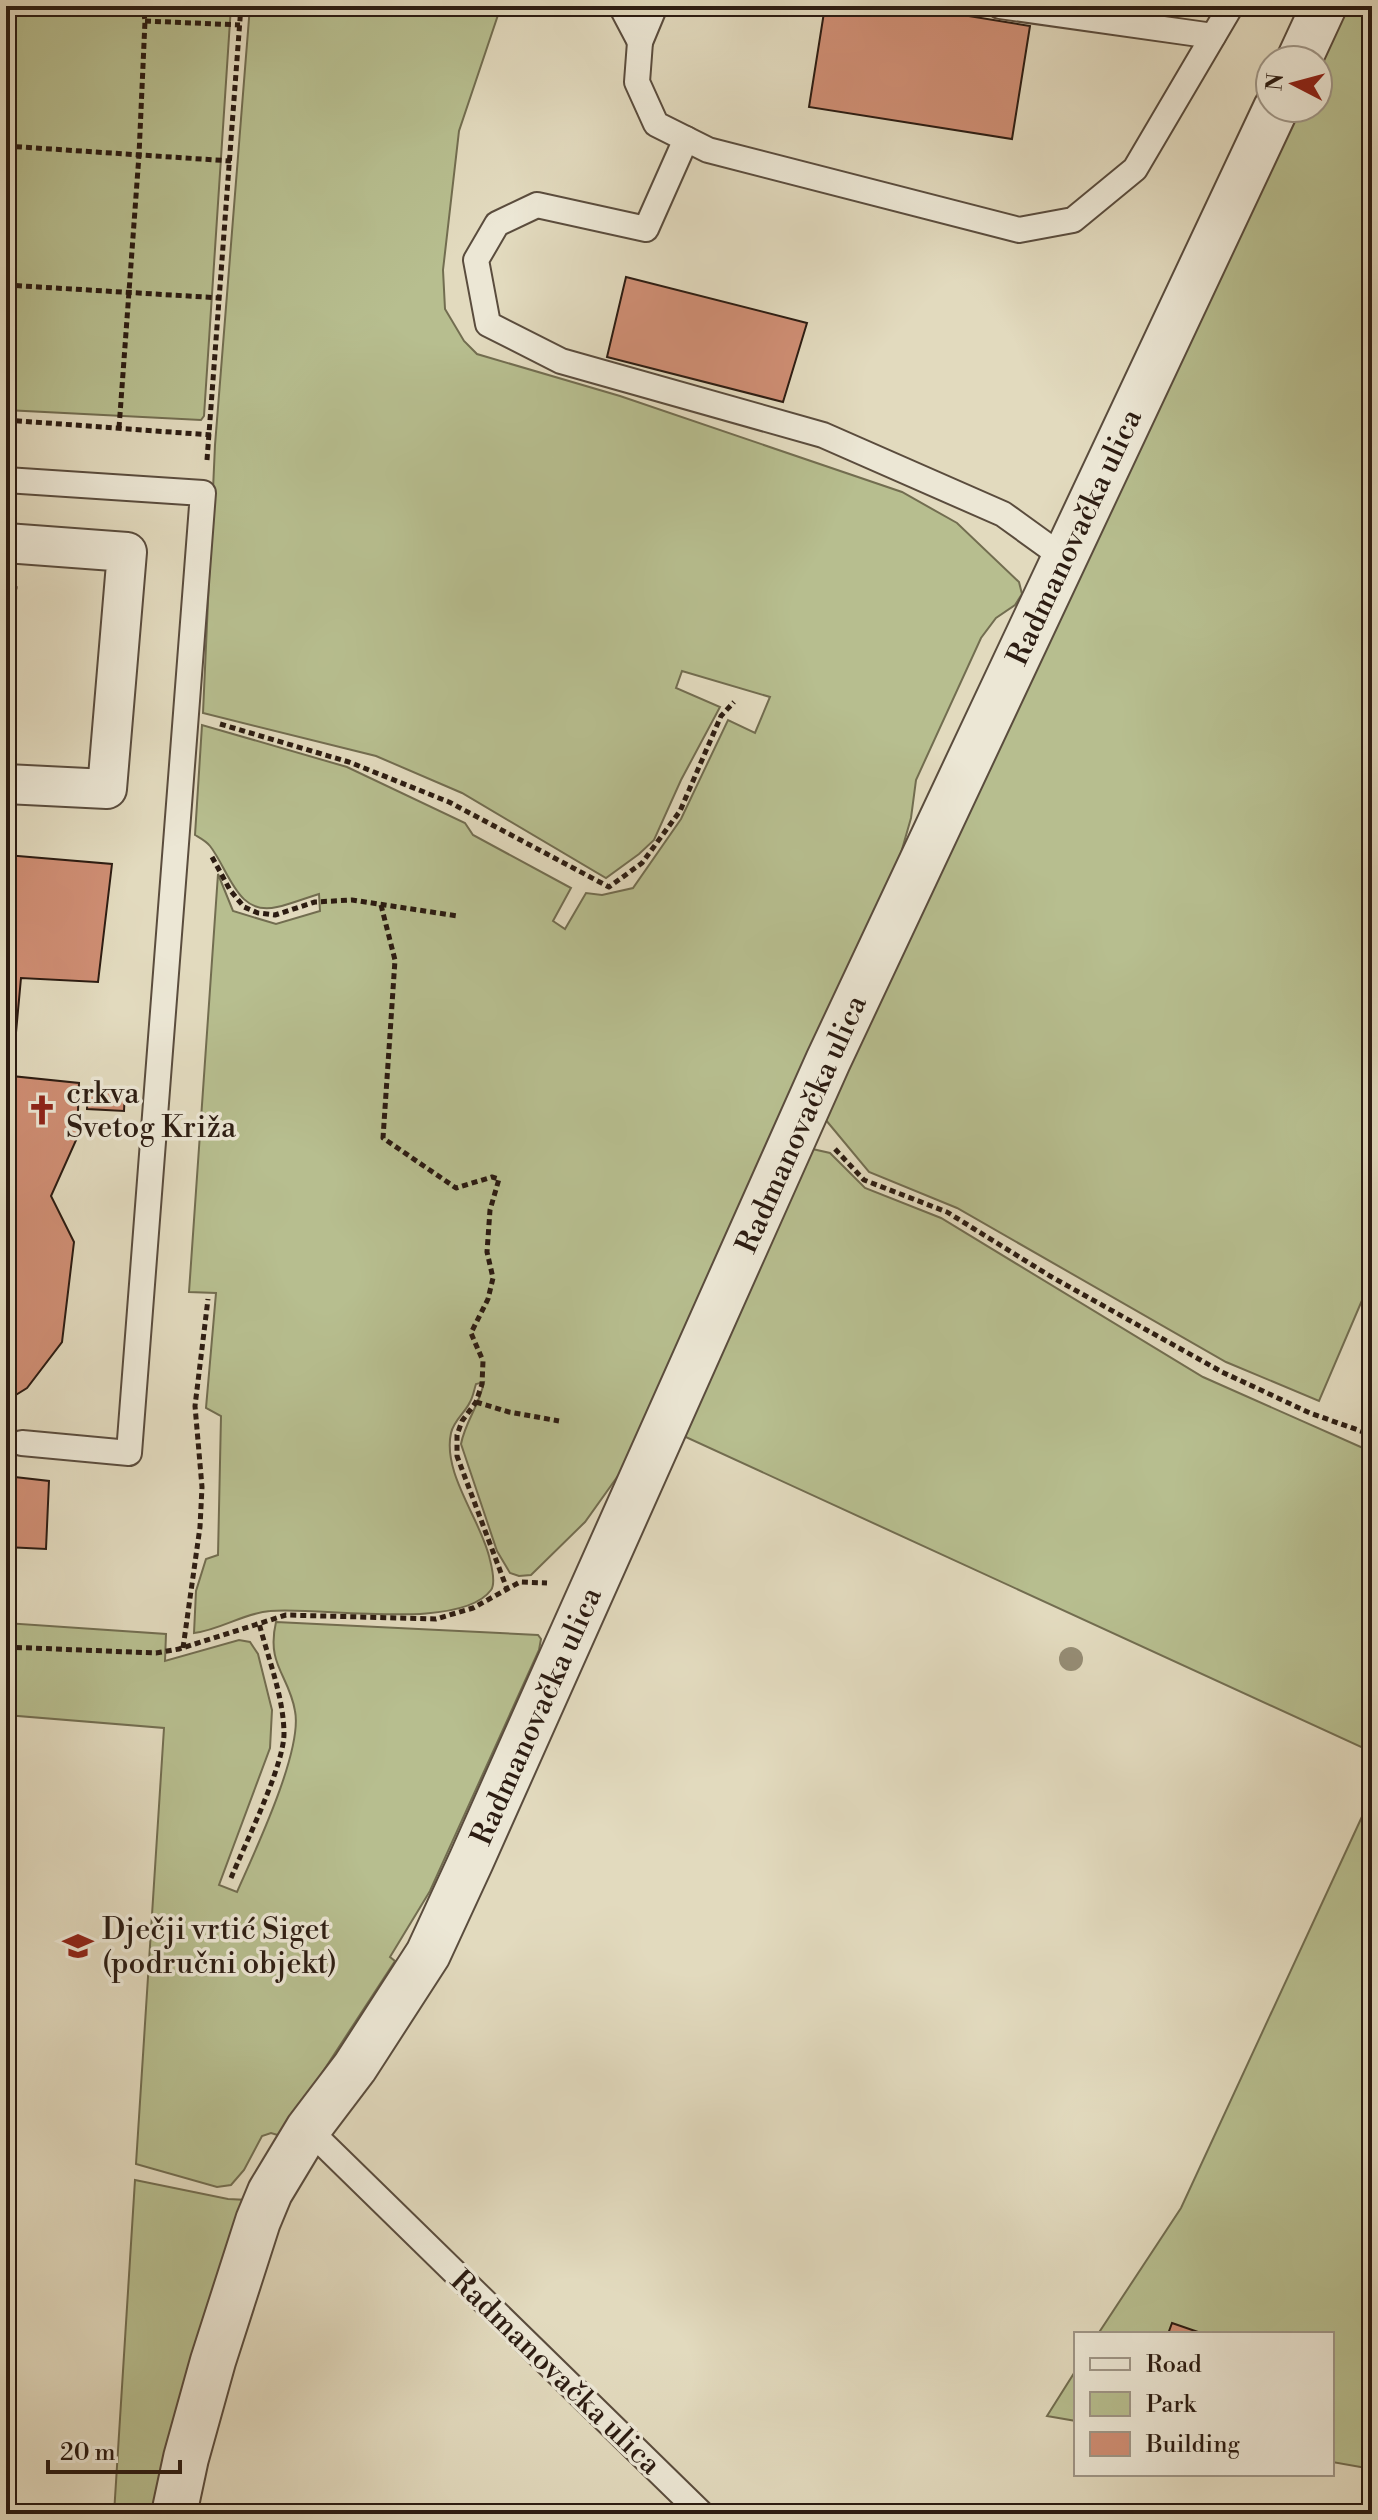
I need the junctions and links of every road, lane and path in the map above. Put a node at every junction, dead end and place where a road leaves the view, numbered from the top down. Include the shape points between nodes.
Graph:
1 (143, 6) edge
2 (241, 6) edge
3 (621, 6) edge
4 (655, 6) edge
5 (1000, 6) edge
6 (1231, 6) edge
7 (1324, 6) edge
8 (145, 21) junction
9 (240, 25) junction
10 (1213, 36) junction
11 (640, 42) junction
12 (1306, 44) edge
13 (1268, 124) edge
14 (686, 139) junction
15 (6, 146) edge
16 (139, 155) junction
17 (231, 161) junction
18 (6, 285) edge
19 (128, 293) junction
20 (221, 298) junction
21 (6, 420) edge
22 (119, 428) junction
23 (211, 435) junction
24 (6, 480) edge
25 (203, 493) junction
26 (1064, 558) junction
27 (11, 559) edge
28 (734, 702) dead end
29 (186, 714) junction
30 (6, 729) edge
31 (6, 784) edge
32 (176, 831) junction
33 (381, 905) junction
34 (458, 916) dead end
35 (802, 1119) junction
36 (208, 1299) dead end
37 (476, 1402) junction
38 (559, 1421) dead end
39 (1372, 1435) edge
40 (22, 1443) dead end
41 (507, 1589) junction
42 (591, 1593) junction
43 (259, 1623) junction
44 (6, 1647) edge
45 (183, 1648) junction
46 (231, 1878) dead end
47 (308, 2129) junction
48 (174, 2514) edge
49 (702, 2514) edge

1 - 8 path
2 - 9 path
3 - 11 lane
4 - 11 lane
5 - 10 lane
6 - 10 lane
7 - 12 street
8 - 9 path
8 - 16 path
9 - 17 path
10 - 14 lane via 1135,169 1073,220 1059,223 1019,230 708,150
11 - 14 lane via 637,82 656,124
13 - 26 street, Radmanovačka ulica
14 - 26 lane via 646,229 537,205 497,224 476,260 488,324 561,361 823,435 1003,514
15 - 16 path
16 - 17 path
16 - 19 path
17 - 20 path
18 - 19 path
19 - 20 path
19 - 22 path
20 - 23 path
21 - 22 path
22 - 23 path
23 - 25 path
24 - 25 lane
25 - 29 lane
26 - 35 street, Radmanovačka ulica
27 - 30 path
27 - 31 street via 127,552 107,789
28 - 29 path via 721,716 680,811 642,863 609,887 449,802 349,762
29 - 32 lane
32 - 33 path via 208,850 230,890 244,907 258,913 275,915 315,902
32 - 40 lane via 129,1453
33 - 34 path
33 - 37 path via 395,960 383,1138 456,1188 499,1179 487,1252 493,1278 471,1333 483,1361
35 - 39 path via 864,1180 947,1212 1222,1372
35 - 42 street, Radmanovačka ulica
36 - 45 path via 195,1406 200,1527
37 - 38 path
37 - 41 path via 457,1435 457,1456
41 - 42 path via 520,1582 556,1583
41 - 43 path via 473,1608 436,1619 286,1615
42 - 47 street, Radmanovačka ulica via 428,1954
43 - 45 path
43 - 46 path via 284,1735 280,1761
44 - 45 path via 156,1653
47 - 48 street, Radmanovačka ulica via 258,2221 209,2375
47 - 49 lane, Radmanovačka ulica

